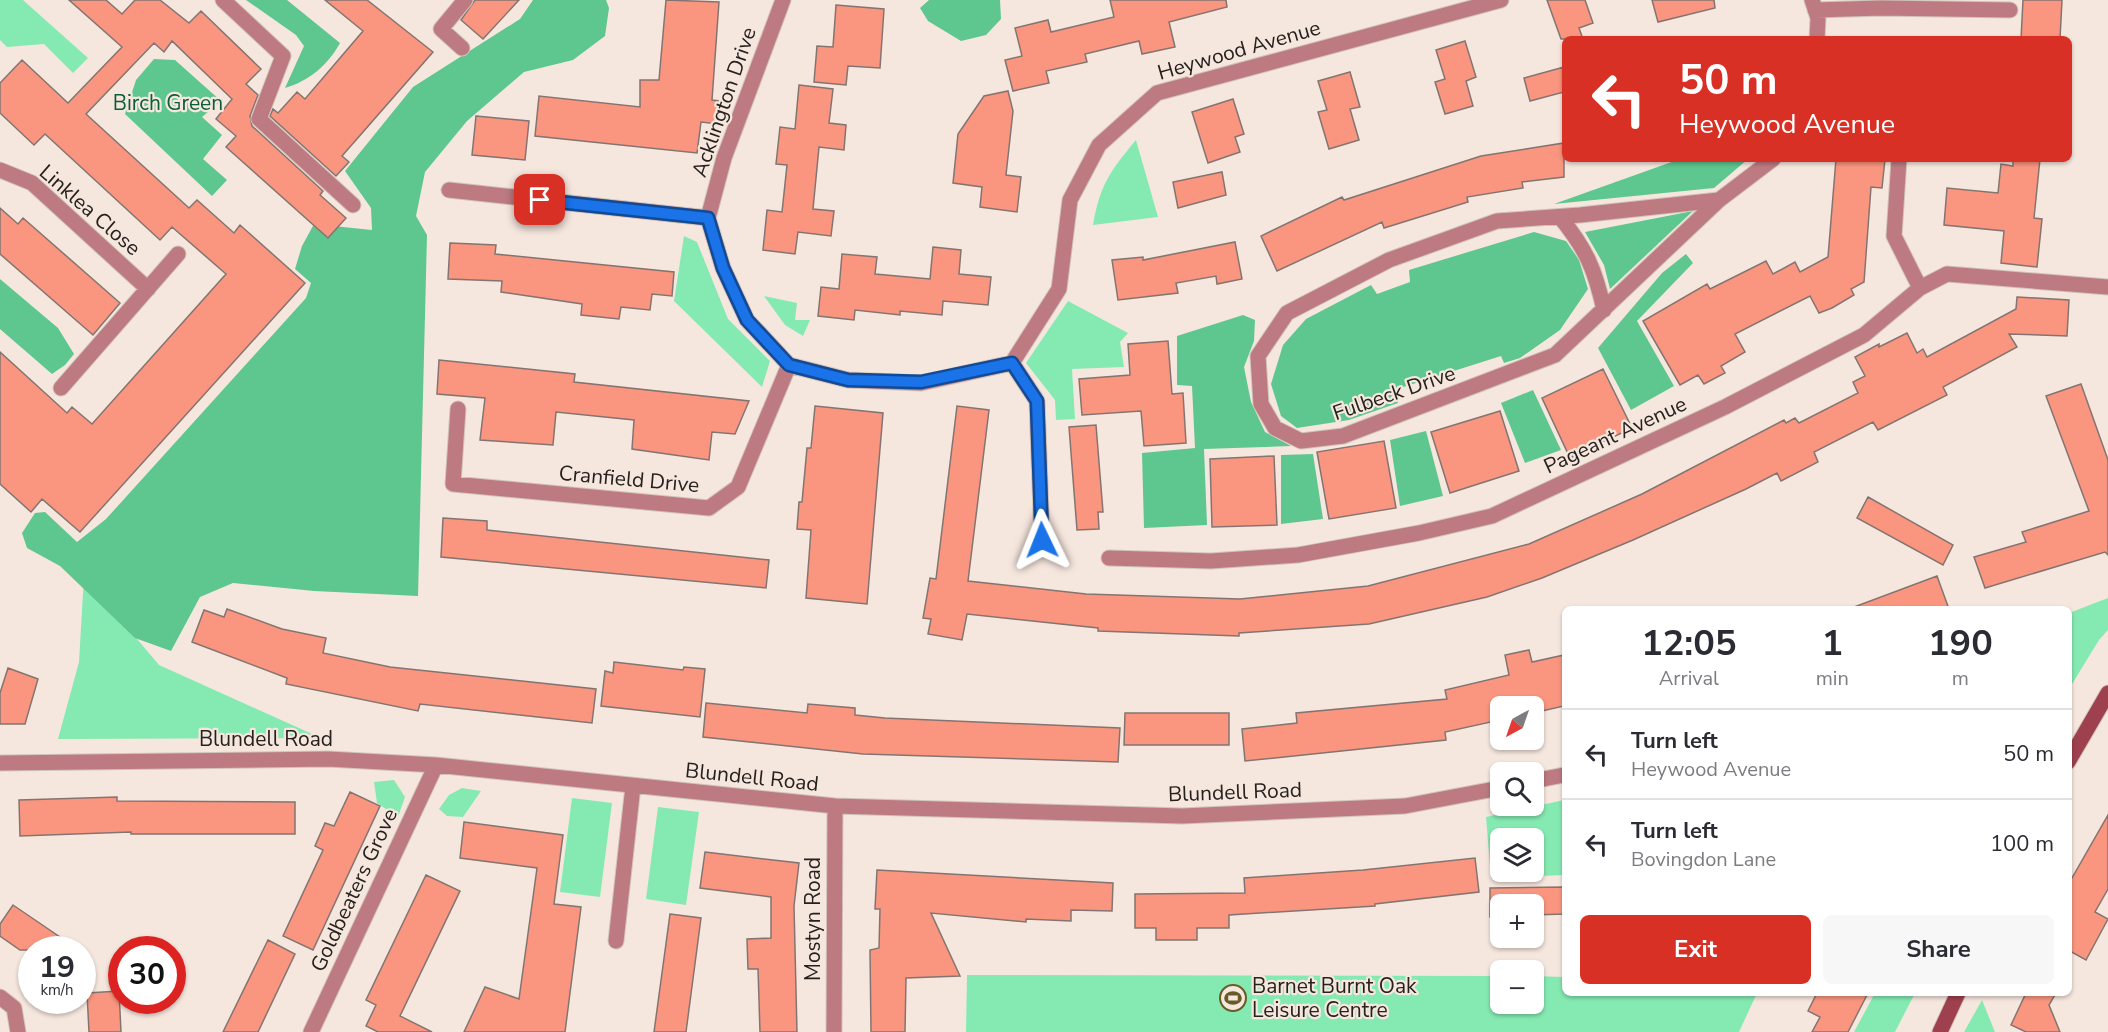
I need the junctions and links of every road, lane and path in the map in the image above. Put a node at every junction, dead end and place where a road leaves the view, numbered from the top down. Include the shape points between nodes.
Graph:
1 (223, 0) edge
2 (465, 0) edge
3 (783, 0) edge
4 (1501, 0) edge
5 (1814, 5) edge
6 (2010, 10) dead end
7 (1817, 36) edge
8 (462, 48) dead end
9 (1769, 162) edge
10 (1899, 162) edge
11 (0, 170) edge
12 (449, 190) dead end
13 (1719, 200) junction
14 (353, 206) dead end
15 (1560, 217) junction
16 (708, 218) junction
17 (178, 254) dead end
18 (2108, 287) edge
19 (1920, 288) junction
20 (148, 289) junction
21 (1604, 310) junction
22 (1012, 363) junction
23 (789, 365) junction
24 (61, 388) dead end
25 (458, 409) dead end
26 (1042, 540) dead end
27 (1109, 558) dead end
28 (2108, 693) edge
29 (2072, 743) edge
30 (0, 763) edge
31 (436, 765) junction
32 (1562, 776) edge
33 (1544, 780) edge
34 (633, 786) junction
35 (1490, 790) edge
36 (835, 806) junction
37 (616, 941) dead end
38 (1957, 996) edge
39 (0, 997) edge
40 (18, 1032) edge
41 (310, 1032) edge
42 (834, 1032) edge
43 (1940, 1032) edge

1 - 14 street via 283,56 260,119
2 - 8 street via 441,29
3 - 16 street, Acklington Drive via 724,158
4 - 22 street, Heywood Avenue via 1157,93 1099,145 1070,200 1059,289
5 - 6 street
5 - 7 street
9 - 13 street, Fulbeck Drive
10 - 19 street via 1894,236
11 - 20 street, Linklea Close via 32,183
12 - 16 street
13 - 15 street, Fulbeck Drive
13 - 21 street, Fulbeck Drive
15 - 21 street via 1584,246
15 - 21 street, Fulbeck Drive via 1497,221 1389,260 1287,313 1258,356 1261,404 1275,428 1301,441 1343,435 1555,355
16 - 23 street via 723,268 747,320
17 - 20 street
18 - 19 street, Pageant Avenue via 1947,274
19 - 27 street, Pageant Avenue via 1864,335 1725,407 1492,516 1298,555 1211,561
20 - 24 street
22 - 23 street via 921,382 848,380
22 - 26 street via 1037,401
23 - 25 street, Cranfield Drive via 738,487 709,508 453,483
28 - 29 street
30 - 31 street, Blundell Road via 328,759
31 - 34 street, Blundell Road
31 - 41 street, Goldbeaters Grove
32 - 33 street
34 - 36 street, Blundell Road
34 - 37 street
35 - 36 street, Blundell Road via 1404,806 1182,816
36 - 42 street, Mostyn Road
38 - 43 street
39 - 40 street via 14,1008

